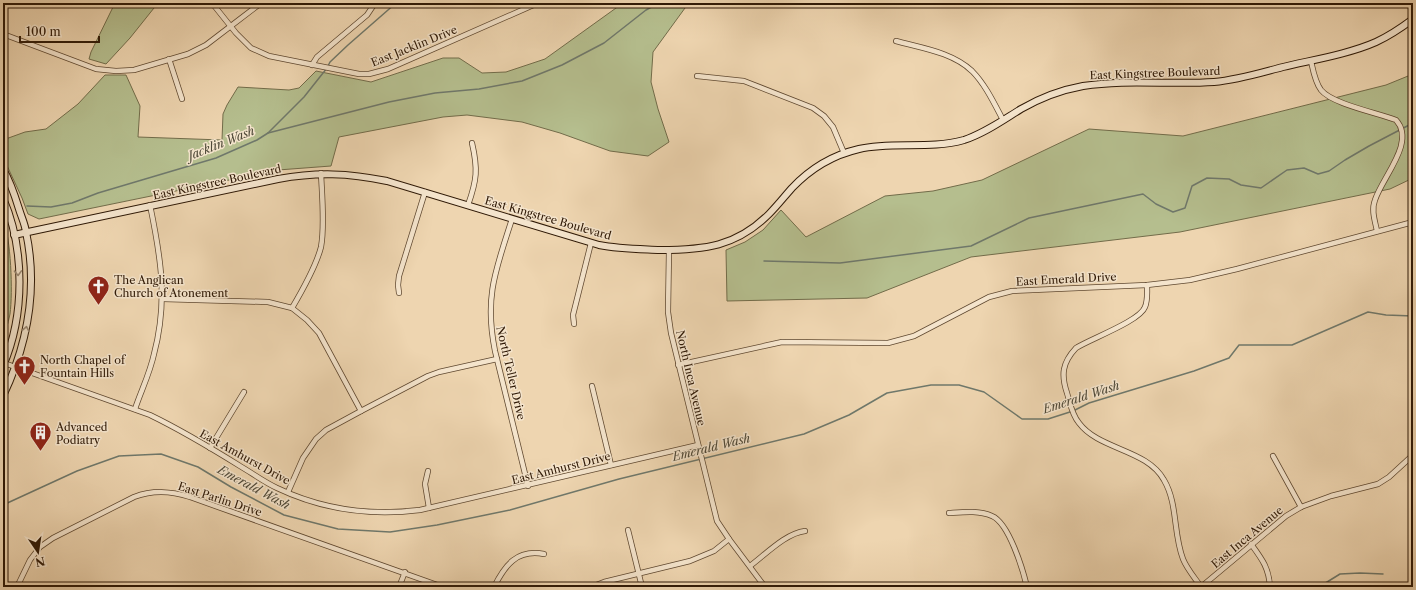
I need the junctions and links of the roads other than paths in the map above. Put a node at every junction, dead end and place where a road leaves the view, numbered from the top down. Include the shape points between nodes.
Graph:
1 (212, 3) edge
2 (261, 3) edge
3 (375, 3) edge
4 (538, 3) edge
5 (1413, 19) edge
6 (231, 26) junction
7 (3, 34) edge
8 (896, 41) dead end
9 (169, 59) junction
10 (1311, 61) junction
11 (312, 65) junction
12 (697, 76) dead end
13 (182, 99) dead end
14 (1003, 120) junction
15 (1407, 130) dead end
16 (472, 143) dead end
17 (844, 153) junction
18 (1401, 160) dead end
19 (3, 169) edge
20 (321, 174) junction
21 (425, 192) junction
22 (3, 198) edge
23 (468, 205) junction
24 (150, 206) junction
25 (512, 219) junction
26 (1413, 222) edge
27 (26, 231) junction
28 (1378, 231) junction
29 (14, 235) junction
30 (591, 243) junction
31 (670, 250) junction
32 (1147, 285) junction
33 (399, 293) dead end
34 (162, 298) junction
35 (292, 308) junction
36 (574, 324) dead end
37 (497, 358) junction
38 (4, 364) edge
39 (678, 365) junction
40 (16, 366) junction
41 (592, 386) dead end
42 (244, 392) dead end
43 (3, 396) edge
44 (135, 409) junction
45 (360, 411) junction
46 (698, 445) junction
47 (210, 448) junction
48 (1413, 455) edge
49 (1273, 456) dead end
50 (611, 465) junction
51 (428, 471) dead end
52 (528, 486) junction
53 (288, 492) junction
54 (1301, 507) junction
55 (429, 508) junction
56 (949, 513) dead end
57 (628, 530) dead end
58 (805, 531) dead end
59 (729, 539) junction
60 (1251, 544) junction
61 (544, 554) dead end
62 (750, 566) junction
63 (405, 572) junction
64 (638, 574) junction
65 (3, 584) edge
66 (11, 587) edge
67 (17, 587) edge
68 (399, 587) edge
69 (443, 587) edge
70 (494, 587) edge
71 (591, 587) edge
72 (642, 587) edge
73 (765, 587) edge
74 (1027, 587) edge
75 (1201, 587) edge
76 (1270, 587) edge

1 - 6 street, East Jacklin Drive
2 - 6 street
3 - 11 street via 367,15 317,57
4 - 11 street, East Jacklin Drive via 378,72 359,74
5 - 10 street, East Kingstree Boulevard via 1375,42
6 - 9 street via 206,45 188,54
6 - 11 street, East Jacklin Drive via 251,48 269,56
7 - 9 street via 106,71 134,70
8 - 14 street via 945,55 965,66 977,77
9 - 13 street
10 - 14 street, East Kingstree Boulevard via 1224,81 1082,86 1043,98
10 - 15 street via 1318,85 1324,93 1340,102 1396,120
12 - 17 street via 744,81 813,108 834,128
14 - 17 street, East Kingstree Boulevard via 974,136 949,143 872,147
16 - 23 street via 477,177
17 - 31 street, East Kingstree Boulevard via 810,171 767,216 740,236 707,248
18 - 28 street via 1375,200 1373,211
19 - 27 street
20 - 21 street, East Kingstree Boulevard via 373,178
20 - 24 street, East Kingstree Boulevard via 278,179
20 - 35 street via 321,248 316,263
21 - 23 street, East Kingstree Boulevard
21 - 33 street via 399,276
22 - 29 street
23 - 25 street, East Kingstree Boulevard
24 - 27 street, East Kingstree Boulevard
24 - 34 street via 160,257
25 - 30 street, East Kingstree Boulevard
25 - 37 street, North Teller Drive via 494,275 490,300 491,329
26 - 28 street, East Emerald Drive
27 - 29 street, East Kingstree Boulevard
40 -> 27 street via 29,309 31,272
28 - 32 street, East Emerald Drive via 1237,270 1190,280
29 -> 38 street via 19,274 18,307
30 - 31 street, East Kingstree Boulevard via 623,248
30 - 36 street via 573,315
31 - 39 street, North Inca Avenue via 668,312
32 - 39 street, East Emerald Drive via 1012,291 988,297 914,336 888,343 782,342
32 - 75 street via 1145,307 1139,314 1076,348 1066,361 1062,380 1075,419 1080,425 1102,440 1141,459 1163,478 1171,496 1183,559
34 - 35 street via 268,302
34 - 44 street via 154,356
35 - 45 street via 319,333
37 - 45 street via 428,376
37 - 52 street, North Teller Drive
38 - 40 street, East Amhurst Drive
39 - 46 street, North Inca Avenue
40 - 43 street
40 - 44 street, East Amhurst Drive
41 - 50 street
42 - 47 street
44 - 47 street, East Amhurst Drive
45 - 53 street via 326,430 316,439 303,458
46 - 50 street, East Amhurst Drive
46 - 59 street, North Inca Avenue via 717,521
47 - 53 street, East Amhurst Drive
48 - 54 street, East Inca Avenue via 1378,484
49 - 54 street
50 - 52 street, East Amhurst Drive
51 - 55 street via 425,484
52 - 55 street, East Amhurst Drive
53 - 55 street, East Amhurst Drive via 320,504 352,510 393,513
54 - 60 street, East Inca Avenue
56 - 74 street via 986,513 1002,523 1011,540
57 - 64 street
58 - 62 street via 787,538
59 - 62 street, North Inca Avenue
59 - 64 street via 701,557
60 - 75 street, East Inca Avenue
60 - 76 street via 1264,561
61 - 70 street via 537,552 522,555 510,562
62 - 73 street, North Inca Avenue
63 - 67 street, East Parlin Drive via 190,497 162,492 134,497 53,538 35,552
63 - 68 street
63 - 69 street, East Parlin Drive
64 - 71 street
64 - 72 street
65 - 66 street

